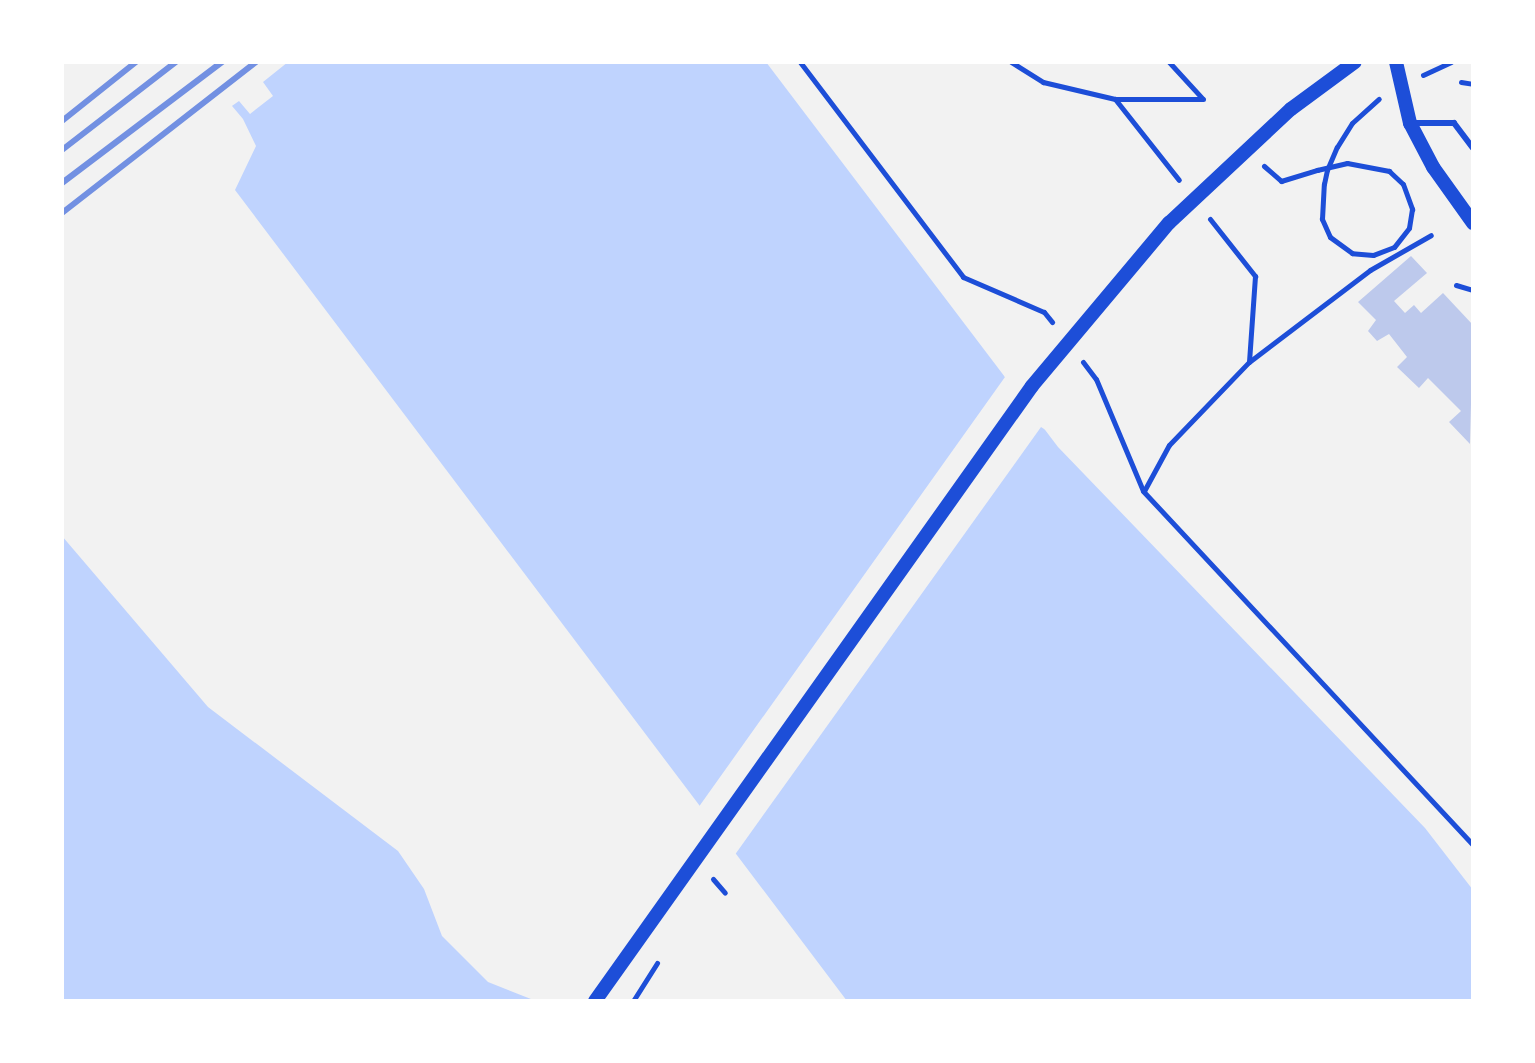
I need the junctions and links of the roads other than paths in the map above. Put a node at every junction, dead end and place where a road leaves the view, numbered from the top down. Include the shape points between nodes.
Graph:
1 (1355, 62) edge
2 (1396, 62) edge
3 (1410, 123) junction
4 (1473, 148) edge
5 (1473, 223) edge
6 (595, 1001) edge

1 - 6 street via 1291,109 1169,223 1032,386
2 - 3 street
3 - 4 lane via 1454,123
3 - 5 street

